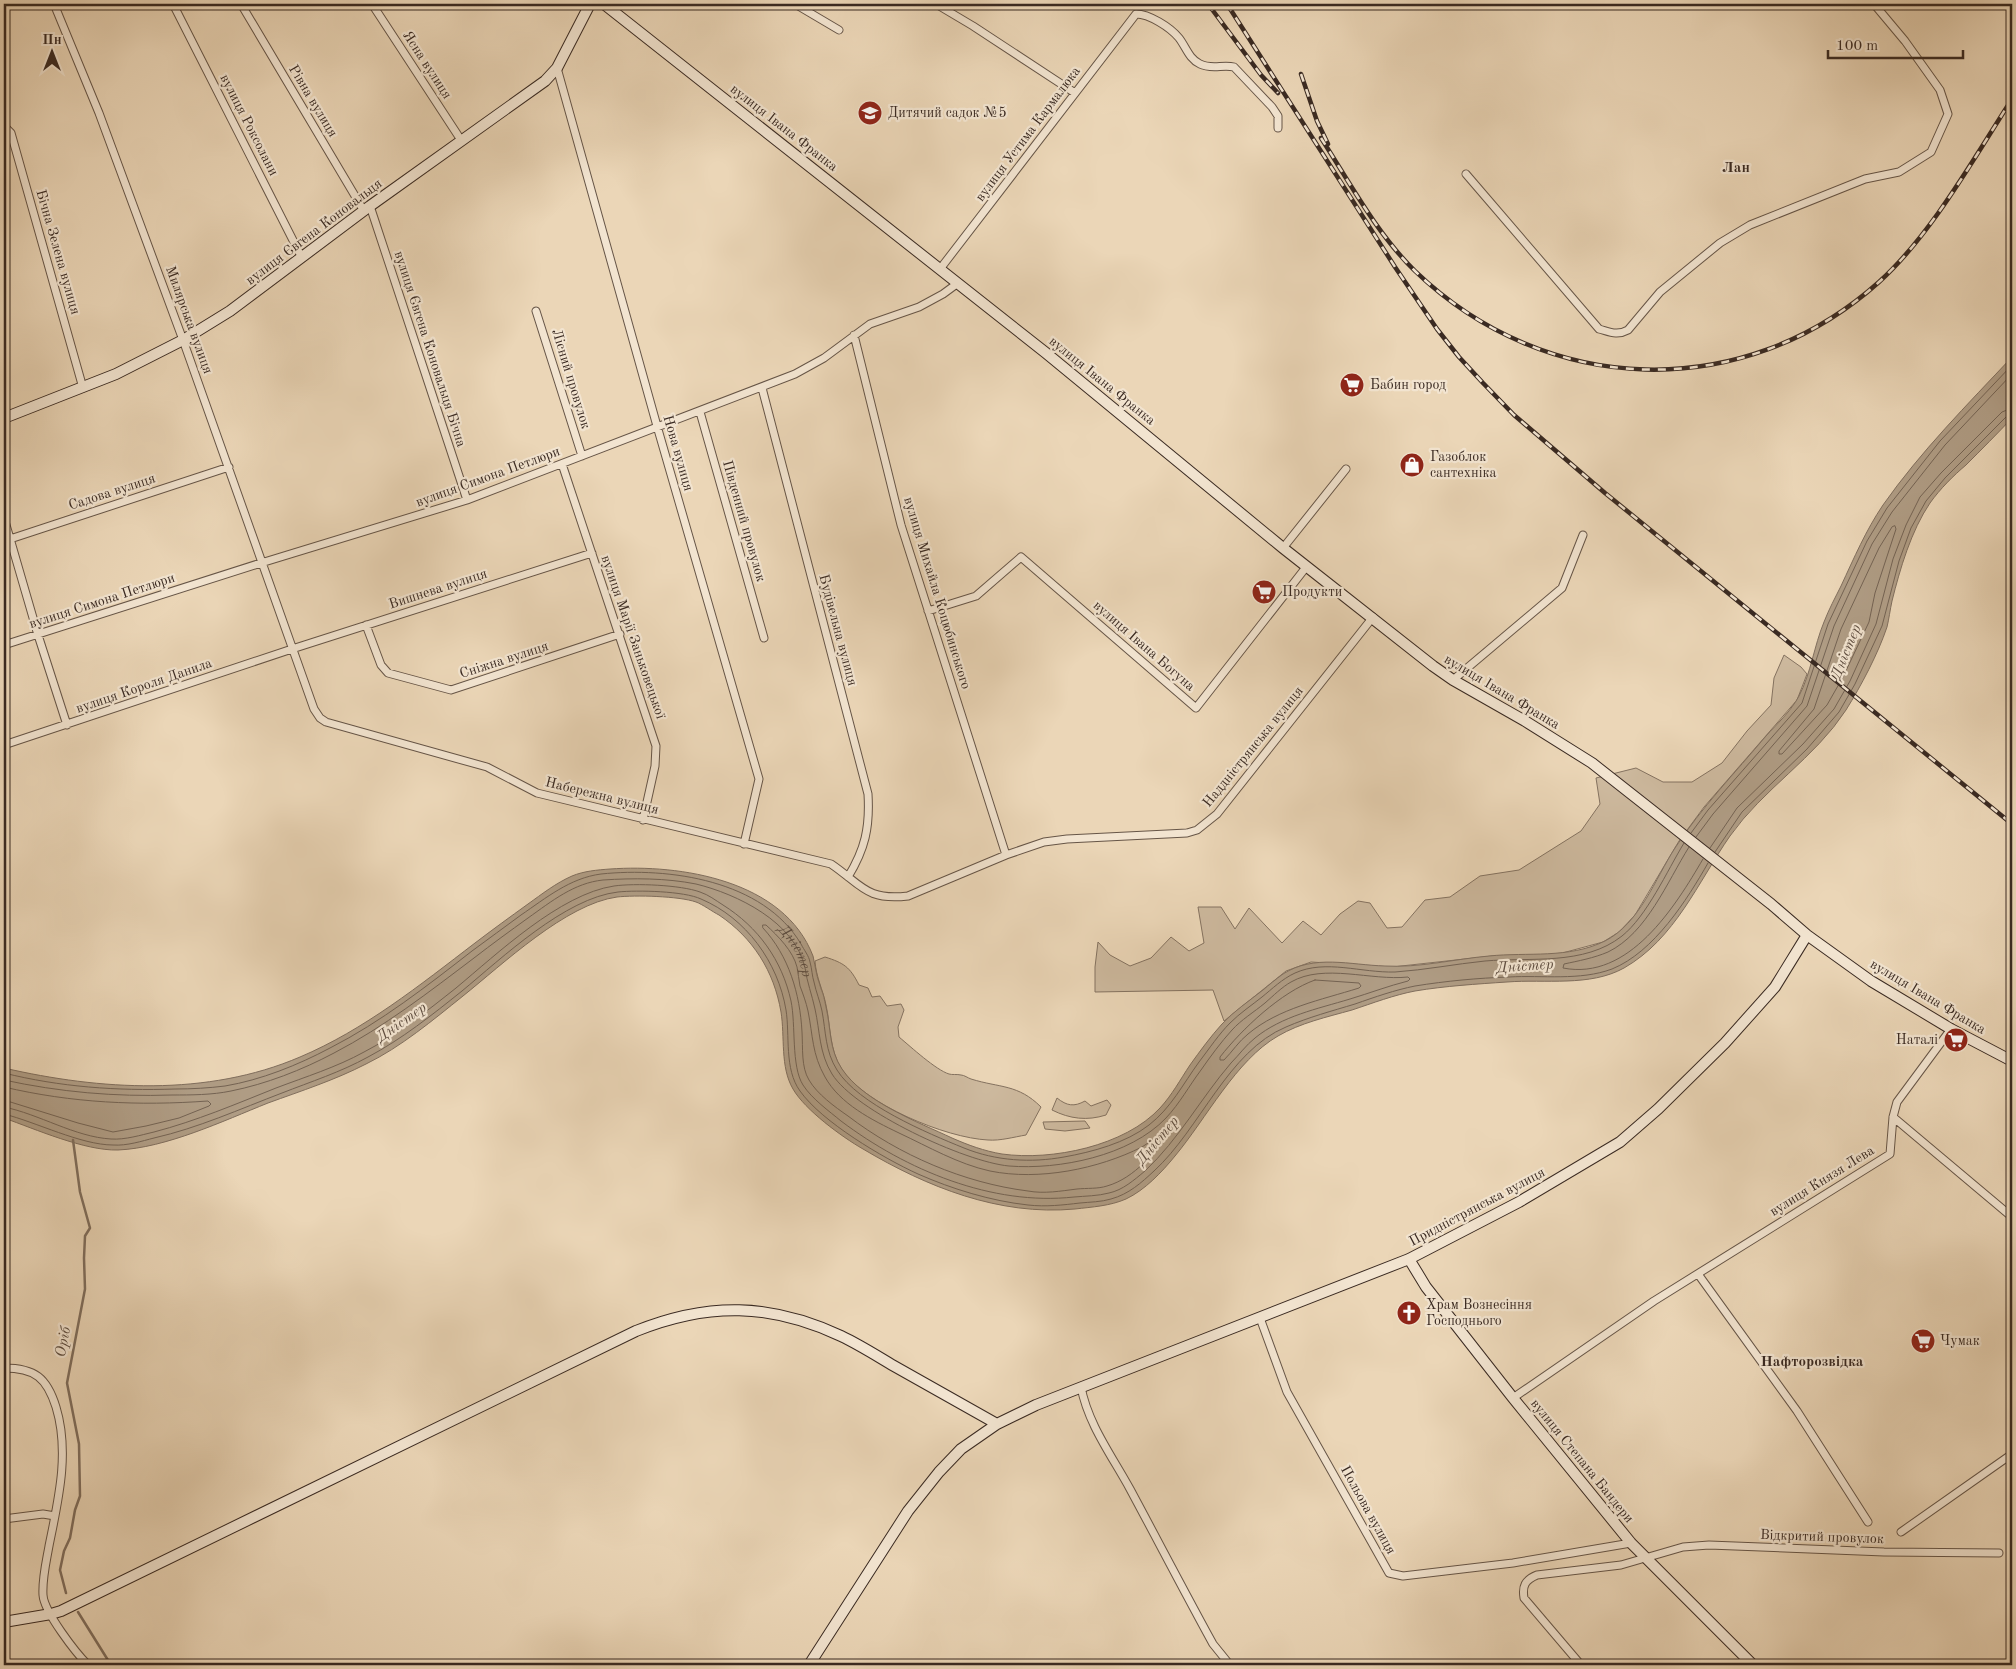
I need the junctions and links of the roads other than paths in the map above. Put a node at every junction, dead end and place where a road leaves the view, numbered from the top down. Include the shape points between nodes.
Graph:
1 (54, 4) edge
2 (173, 4) edge
3 (242, 4) edge
4 (372, 4) edge
5 (590, 4) edge
6 (604, 4) edge
7 (795, 4) edge
8 (936, 4) edge
9 (1874, 4) edge
10 (839, 30) dead end
11 (557, 68) junction
12 (1075, 92) junction
13 (4, 126) edge
14 (1278, 128) dead end
15 (461, 140) junction
16 (1466, 174) dead end
17 (367, 209) junction
18 (302, 258) junction
19 (940, 269) junction
20 (958, 283) junction
21 (536, 311) dead end
22 (854, 335) junction
23 (183, 340) junction
24 (83, 388) junction
25 (762, 388) junction
26 (700, 412) junction
27 (4, 418) edge
28 (657, 426) junction
29 (582, 456) junction
30 (562, 464) junction
31 (229, 467) junction
32 (1346, 469) dead end
33 (466, 500) junction
34 (4, 518) edge
35 (1583, 535) dead end
36 (7, 540) edge
37 (1283, 548) junction
38 (592, 553) junction
39 (261, 563) junction
40 (1307, 566) junction
41 (928, 611) junction
42 (1373, 617) junction
43 (366, 625) junction
44 (620, 634) junction
45 (38, 635) junction
46 (764, 638) dead end
47 (4, 645) edge
48 (292, 648) junction
49 (1453, 680) junction
50 (67, 725) junction
51 (4, 745) edge
52 (643, 820) junction
53 (744, 844) junction
54 (1006, 855) junction
55 (848, 877) junction
56 (863, 890) joint
57 (1807, 935) junction
58 (1951, 1029) junction
59 (2012, 1061) edge
60 (1893, 1117) junction
61 (2012, 1217) edge
62 (1409, 1259) junction
63 (1698, 1274) junction
64 (1260, 1318) junction
65 (4, 1368) edge
66 (1081, 1387) junction
67 (1513, 1398) junction
68 (997, 1424) junction
69 (2012, 1454) edge
70 (55, 1516) junction
71 (4, 1519) edge
72 (1868, 1522) dead end
73 (1901, 1532) dead end
74 (1631, 1543) junction
75 (1999, 1552) dead end
76 (1646, 1557) junction
77 (52, 1614) junction
78 (4, 1622) edge
79 (88, 1665) edge
80 (809, 1665) edge
81 (1230, 1665) edge
82 (1582, 1665) edge
83 (1753, 1665) edge

1 - 23 street, Милярська вулиця
2 - 18 street, вулиця Роксолани
3 - 17 street, Рівна вулиця
4 - 15 street, Ясна вулиця
5 - 11 main road, вулиця Євгена Коновальця
6 - 19 main road, вулиця Івана Франка
7 - 10 street
8 - 12 street
9 - 16 street via 1940,90 1948,114 1931,152 1899,172 1865,179 1750,225 1720,243 1660,292 1622,333 1599,329
11 - 15 main road, вулиця Євгена Коновальця via 545,81
11 - 28 street, Нова вулиця
12 - 14 street, вулиця Устима Кармалюка via 1136,14 1143,14 1178,36 1192,59 1201,65 1217,69 1234,67 1272,107 1278,116
12 - 19 street, вулиця Устима Кармалюка
13 - 24 street, Бічна Зелена вулиця via 11,133
15 - 17 main road, вулиця Євгена Коновальця
17 - 18 main road, вулиця Євгена Коновальця
17 - 33 street, вулиця Євгена Коновальця Бічна
18 - 23 main road, вулиця Євгена Коновальця
19 - 20 main road, вулиця Івана Франка
20 - 22 street, вулиця Симона Петлюри via 919,307 870,324
20 - 37 main road, вулиця Івана Франка
21 - 29 street, Лісний провулок
22 - 25 street, вулиця Симона Петлюри via 824,358
22 - 41 street, вулиця Михайла Коцюбинського via 901,525
23 - 24 main road, вулиця Євгена Коновальця
23 - 31 street, Милярська вулиця
24 - 27 main road, вулиця Євгена Коновальця
25 - 26 street, вулиця Симона Петлюри
25 - 55 street, Будівельна вулиця via 868,794 864,845
26 - 28 street, вулиця Симона Петлюри
26 - 46 street, Південний провулок
28 - 29 street, вулиця Симона Петлюри
28 - 53 street, Нова вулиця via 759,779
29 - 30 street, вулиця Симона Петлюри
30 - 33 street, вулиця Симона Петлюри
30 - 38 street, вулиця Марії Заньковецької
31 - 36 street, Садова вулиця
31 - 39 street, Милярська вулиця
32 - 37 street
33 - 39 street, вулиця Симона Петлюри
34 - 36 street
35 - 49 street via 1562,588
36 - 45 street
37 - 40 main road, вулиця Івана Франка
38 - 43 street, Вишнева вулиця
38 - 44 street, вулиця Марії Заньковецької
39 - 45 street, вулиця Симона Петлюри
39 - 48 street, Милярська вулиця
40 - 41 street, вулиця Івана Богуна via 1196,708 1022,557 976,596
40 - 42 main road, вулиця Івана Франка
41 - 54 street, вулиця Михайла Коцюбинського
42 - 49 main road, вулиця Івана Франка
42 - 54 street, Наддністрянська вулиця via 1217,814 1197,830 1187,834 1044,842
43 - 44 street, Сніжна вулиця via 388,673 451,690
43 - 48 street, Вишнева вулиця
44 - 52 street, вулиця Марії Заньковецької via 656,746
45 - 47 street, вулиця Симона Петлюри
45 - 50 street
48 - 50 street, вулиця Короля Данила
48 - 52 street, Набережна вулиця via 314,709 326,722 487,767 538,793
49 - 57 main road, вулиця Івана Франка via 1592,763
50 - 51 street, вулиця Короля Данила
52 - 53 street, Набережна вулиця
53 - 55 street, Набережна вулиця via 831,864
54 - 56 street, Наддністрянська вулиця via 908,896 875,896
55 - 56 street, Набережна вулиця
57 - 58 main road, вулиця Івана Франка via 1871,981
57 - 62 main road, Придністрянська вулиця via 1775,986 1725,1043 1620,1142 1519,1202
58 - 59 main road, вулиця Івана Франка
58 - 60 street, вулиця Князя Лева via 1897,1102
60 - 61 street
60 - 63 street, вулиця Князя Лева via 1890,1154
62 - 64 main road, Придністрянська вулиця
62 - 67 main road, вулиця Степана Бандери via 1426,1287
63 - 67 street, вулиця Князя Лева
63 - 72 street via 1797,1412
64 - 66 main road, Придністрянська вулиця
64 - 74 street, Польова вулиця via 1287,1392 1389,1574 1403,1576 1514,1563
65 - 70 street via 31,1372 46,1383 51,1392 58,1413 63,1456
66 - 68 main road, Придністрянська вулиця
66 - 81 street via 1090,1418 1213,1644
67 - 74 main road, вулиця Степана Бандери
68 - 77 main road via 841,1336 798,1320 746,1310 692,1313 664,1319 636,1331
68 - 80 main road, Придністрянська вулиця via 961,1450 908,1510
69 - 73 street
70 - 71 street via 43,1514
70 - 77 street via 43,1582 43,1597
74 - 76 main road, вулиця Степана Бандери
75 - 76 street, Відкритий провулок via 1884,1552 1709,1545 1683,1547
76 - 82 street, Відкритий провулок via 1621,1565 1537,1576 1525,1583 1524,1598
76 - 83 main road, вулиця Степана Бандери
77 - 78 main road
77 - 79 street via 67,1640

